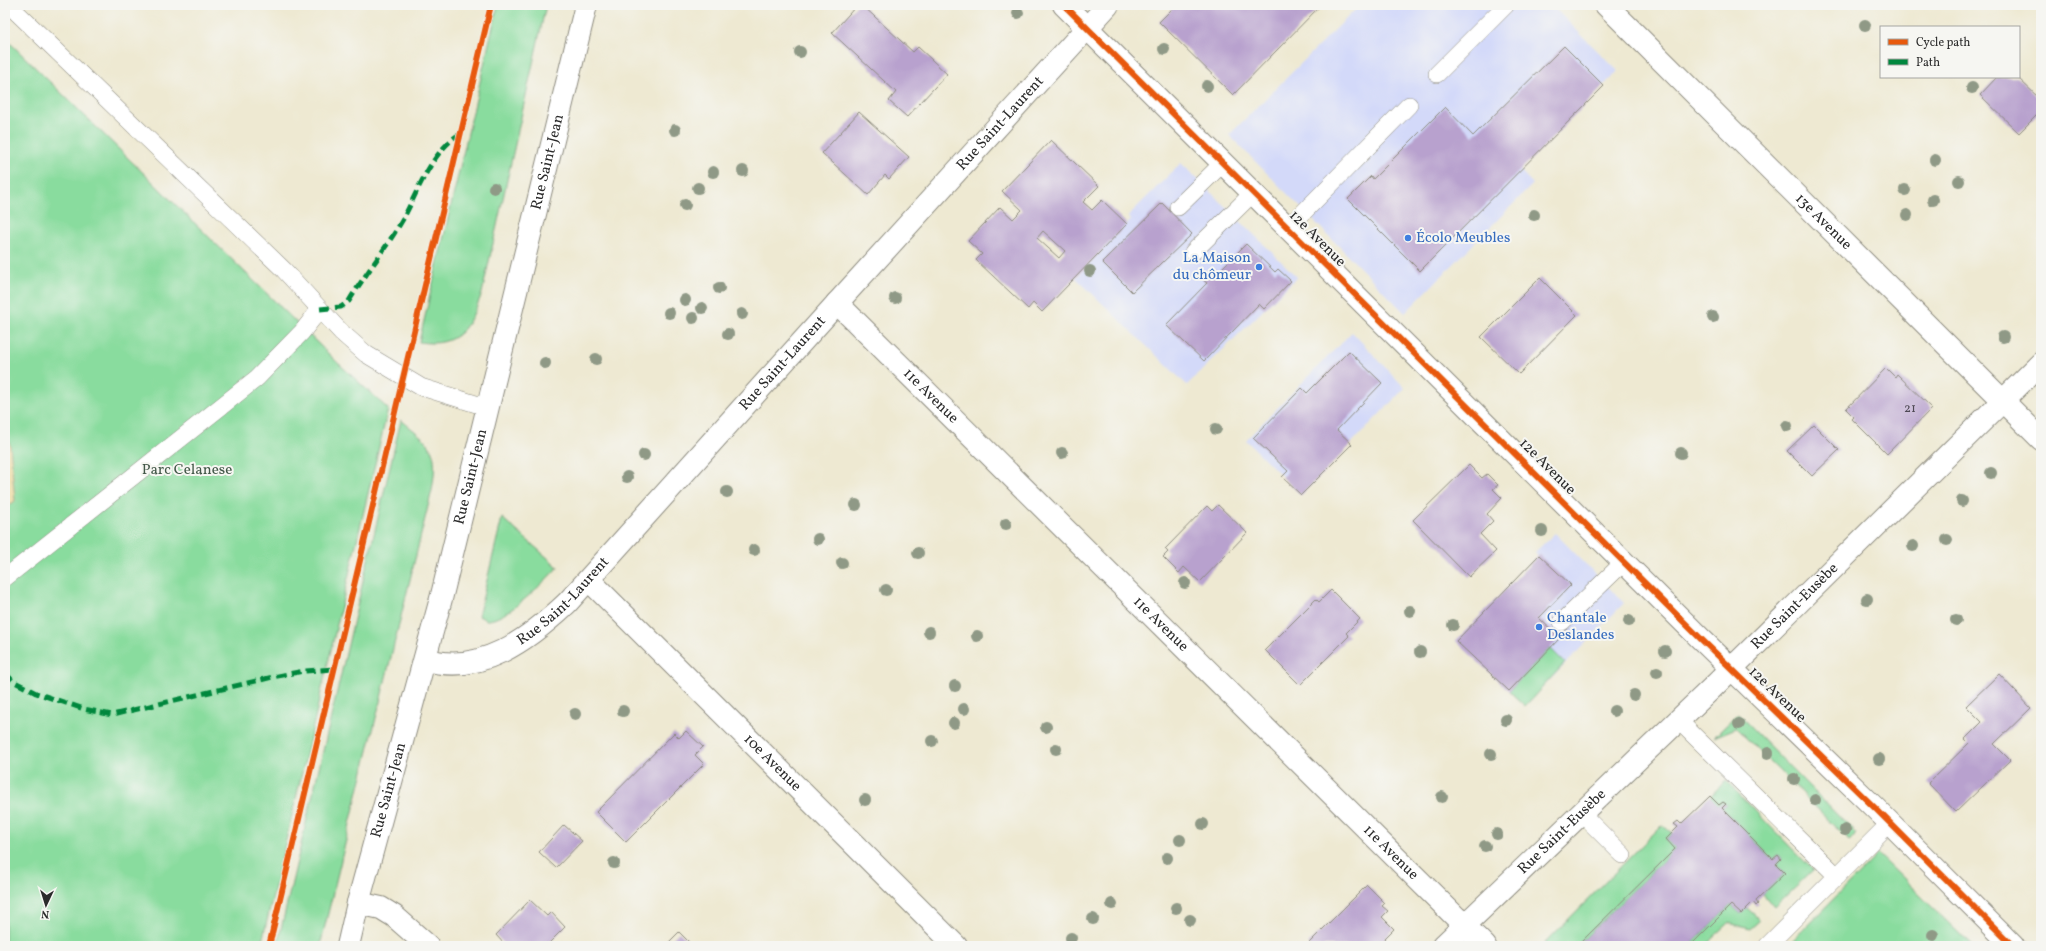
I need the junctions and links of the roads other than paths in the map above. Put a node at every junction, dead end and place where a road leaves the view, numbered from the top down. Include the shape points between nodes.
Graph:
1 (9, 5) edge
2 (586, 5) edge
3 (1064, 5) edge
4 (1108, 5) edge
5 (1506, 5) edge
6 (1606, 5) edge
7 (1086, 28) junction
8 (1437, 74) dead end
9 (1410, 105) dead end
10 (1223, 163) junction
11 (1253, 193) junction
12 (1178, 207) dead end
13 (1288, 228) junction
14 (1193, 252) dead end
15 (836, 303) junction
16 (320, 309) junction
17 (2041, 363) edge
18 (2003, 401) junction
19 (489, 408) junction
20 (2041, 439) edge
21 (1624, 562) junction
22 (5, 578) edge
23 (589, 580) junction
24 (1562, 622) dead end
25 (425, 659) junction
26 (1731, 668) junction
27 (1678, 720) junction
28 (1581, 813) junction
29 (1890, 823) junction
30 (1623, 855) dead end
31 (1837, 876) junction
32 (358, 903) junction
33 (1464, 925) junction
34 (348, 946) edge
35 (428, 946) edge
36 (956, 946) edge
37 (1443, 946) edge
38 (1485, 946) edge
39 (1767, 946) edge
40 (2013, 946) edge

1 - 16 lane via 284,270
2 - 19 street, Rue Saint-Jean
3 - 7 street, 12e Avenue
4 - 7 street, Rue Saint-Laurent
5 - 8 lane
6 - 18 street, 13e Avenue
7 - 10 street, 12e Avenue
7 - 15 street, Rue Saint-Laurent
9 - 13 lane
10 - 11 street, 12e Avenue
10 - 12 lane
11 - 13 street, 12e Avenue
11 - 14 lane
13 - 21 street, 12e Avenue
15 - 23 street, Rue Saint-Laurent
15 - 33 street, 11e Avenue
16 - 19 lane via 341,332 388,369 436,393
16 - 22 lane via 302,332 257,378
17 - 18 street, Rue Saint-Eusèbe
18 - 20 street, 13e Avenue
18 - 26 street, Rue Saint-Eusèbe
19 - 25 street, Rue Saint-Jean
21 - 24 lane
21 - 26 street, 12e Avenue
23 - 25 street, Rue Saint-Laurent via 539,629 502,651 466,664 450,665
23 - 36 street, 10e Avenue
25 - 32 street, Rue Saint-Jean
26 - 27 street, Rue Saint-Eusèbe
26 - 29 street, 12e Avenue
27 - 28 street, Rue Saint-Eusèbe
27 - 31 lane
28 - 30 lane
28 - 33 street, Rue Saint-Eusèbe
29 - 31 lane
29 - 40 street, 12e Avenue
31 - 39 lane
32 - 34 street, Rue Saint-Jean
32 - 35 street via 381,908
33 - 37 street, Rue Saint-Eusèbe
33 - 38 street, 11e Avenue

